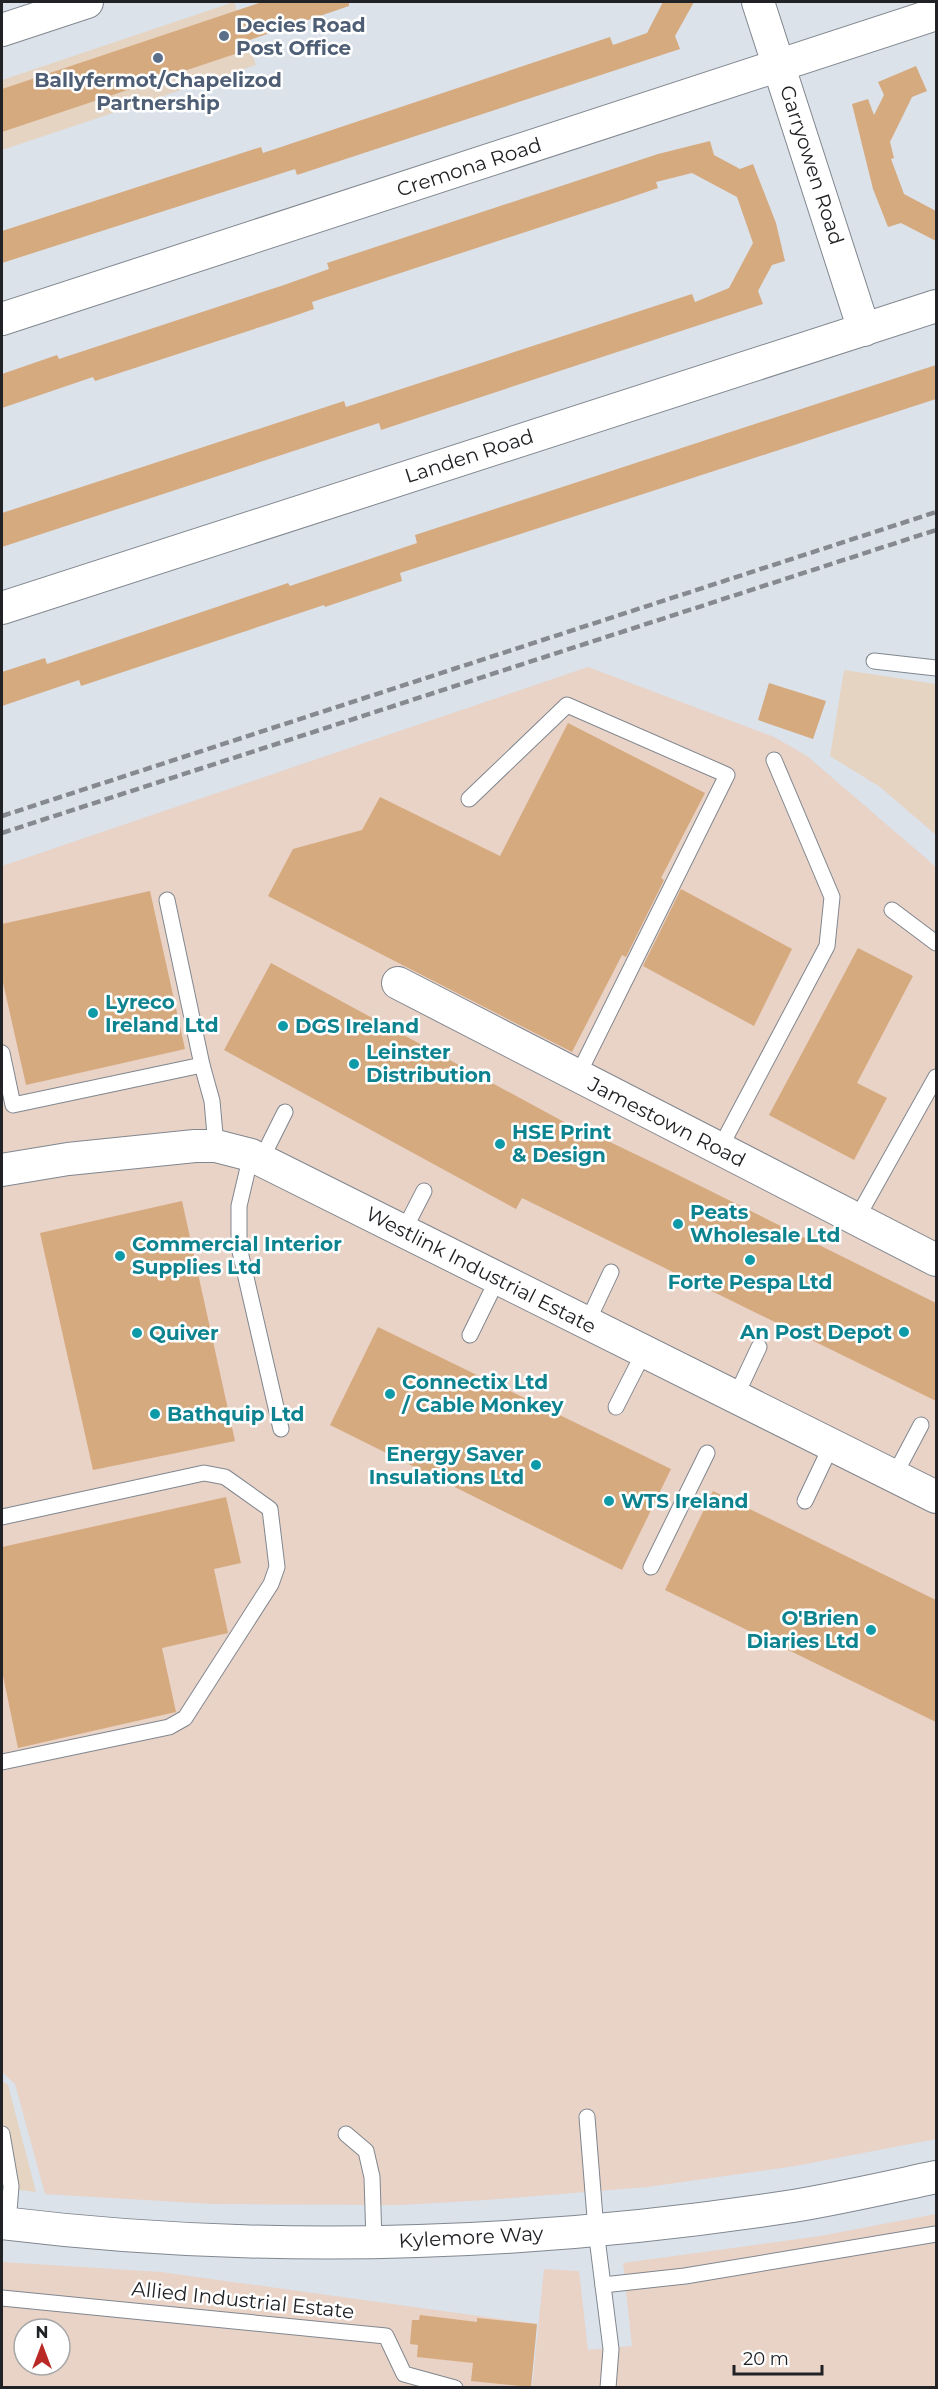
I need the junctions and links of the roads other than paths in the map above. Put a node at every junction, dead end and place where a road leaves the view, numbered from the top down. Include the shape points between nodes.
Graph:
1 (87, 2) edge
2 (758, 2) edge
3 (936, 14) edge
4 (2, 30) edge
5 (779, 63) junction
6 (936, 306) edge
7 (2, 319) edge
8 (864, 330) junction
9 (2, 608) edge
10 (874, 661) dead end
11 (936, 668) edge
12 (774, 760) dead end
13 (469, 799) dead end
14 (167, 900) dead end
15 (892, 910) dead end
16 (936, 943) edge
17 (398, 983) dead end
18 (2, 1053) edge
19 (202, 1065) junction
20 (576, 1077) junction
21 (936, 1077) edge
22 (285, 1112) dead end
23 (216, 1146) junction
24 (720, 1148) junction
25 (256, 1158) junction
26 (2, 1170) edge
27 (424, 1191) dead end
28 (857, 1218) junction
29 (403, 1232) junction
30 (936, 1260) edge
31 (611, 1272) dead end
32 (498, 1278) junction
33 (587, 1323) junction
34 (470, 1335) dead end
35 (759, 1347) dead end
36 (644, 1352) junction
37 (736, 1396) junction
38 (616, 1407) dead end
39 (921, 1425) dead end
40 (281, 1429) dead end
41 (832, 1444) junction
42 (707, 1453) dead end
43 (894, 1476) junction
44 (936, 1497) edge
45 (805, 1501) dead end
46 (2, 1516) edge
47 (651, 1567) dead end
48 (2, 1762) edge
49 (587, 2117) dead end
50 (2, 2134) edge
51 (346, 2134) dead end
52 (936, 2177) edge
53 (5, 2224) edge
54 (596, 2230) junction
55 (936, 2234) edge
56 (374, 2241) junction
57 (603, 2285) junction
58 (2, 2298) edge
59 (455, 2388) edge
60 (608, 2388) edge

1 - 4 street
2 - 5 street, Garryowen Road
3 - 5 street, Cremona Road
5 - 7 street, Cremona Road
5 - 8 street, Garryowen Road
6 - 8 street, Landen Road
8 - 9 street, Landen Road
10 - 11 lane
12 - 24 lane via 832,897 827,946
13 - 20 lane via 567,705 727,775
14 - 19 lane
15 - 16 lane
17 - 20 street, Jamestown Road
18 - 19 lane via 13,1106
19 - 23 lane via 212,1101
20 - 24 street, Jamestown Road
21 - 28 lane
22 - 25 lane
23 - 25 street, Westlink Industrial Estate
23 - 26 street, Westlink Industrial Estate via 160,1148
24 - 28 street, Jamestown Road
25 - 29 street, Westlink Industrial Estate
25 - 40 lane via 239,1206 239,1247
27 - 29 lane
28 - 30 street, Jamestown Road
29 - 32 street, Westlink Industrial Estate
31 - 33 lane
32 - 33 street, Westlink Industrial Estate
32 - 34 lane
33 - 36 street, Westlink Industrial Estate
35 - 37 lane
36 - 37 street, Westlink Industrial Estate
36 - 38 lane
37 - 41 street, Westlink Industrial Estate
39 - 43 lane
41 - 43 street, Westlink Industrial Estate
41 - 45 lane
42 - 47 lane
43 - 44 street, Westlink Industrial Estate
46 - 48 lane via 204,1473 225,1477 270,1509 277,1567 271,1584 185,1718 169,1727
49 - 54 lane
50 - 53 lane via 11,2186
51 - 56 lane via 366,2151 372,2177
52 - 54 street, Kylemore Way via 794,2206
53 - 56 street, Kylemore Way via 194,2240
54 - 56 street, Kylemore Way
54 - 57 lane
55 - 57 lane via 685,2276
57 - 60 lane via 611,2349
58 - 59 lane, Allied Industrial Estate via 386,2336 404,2374

